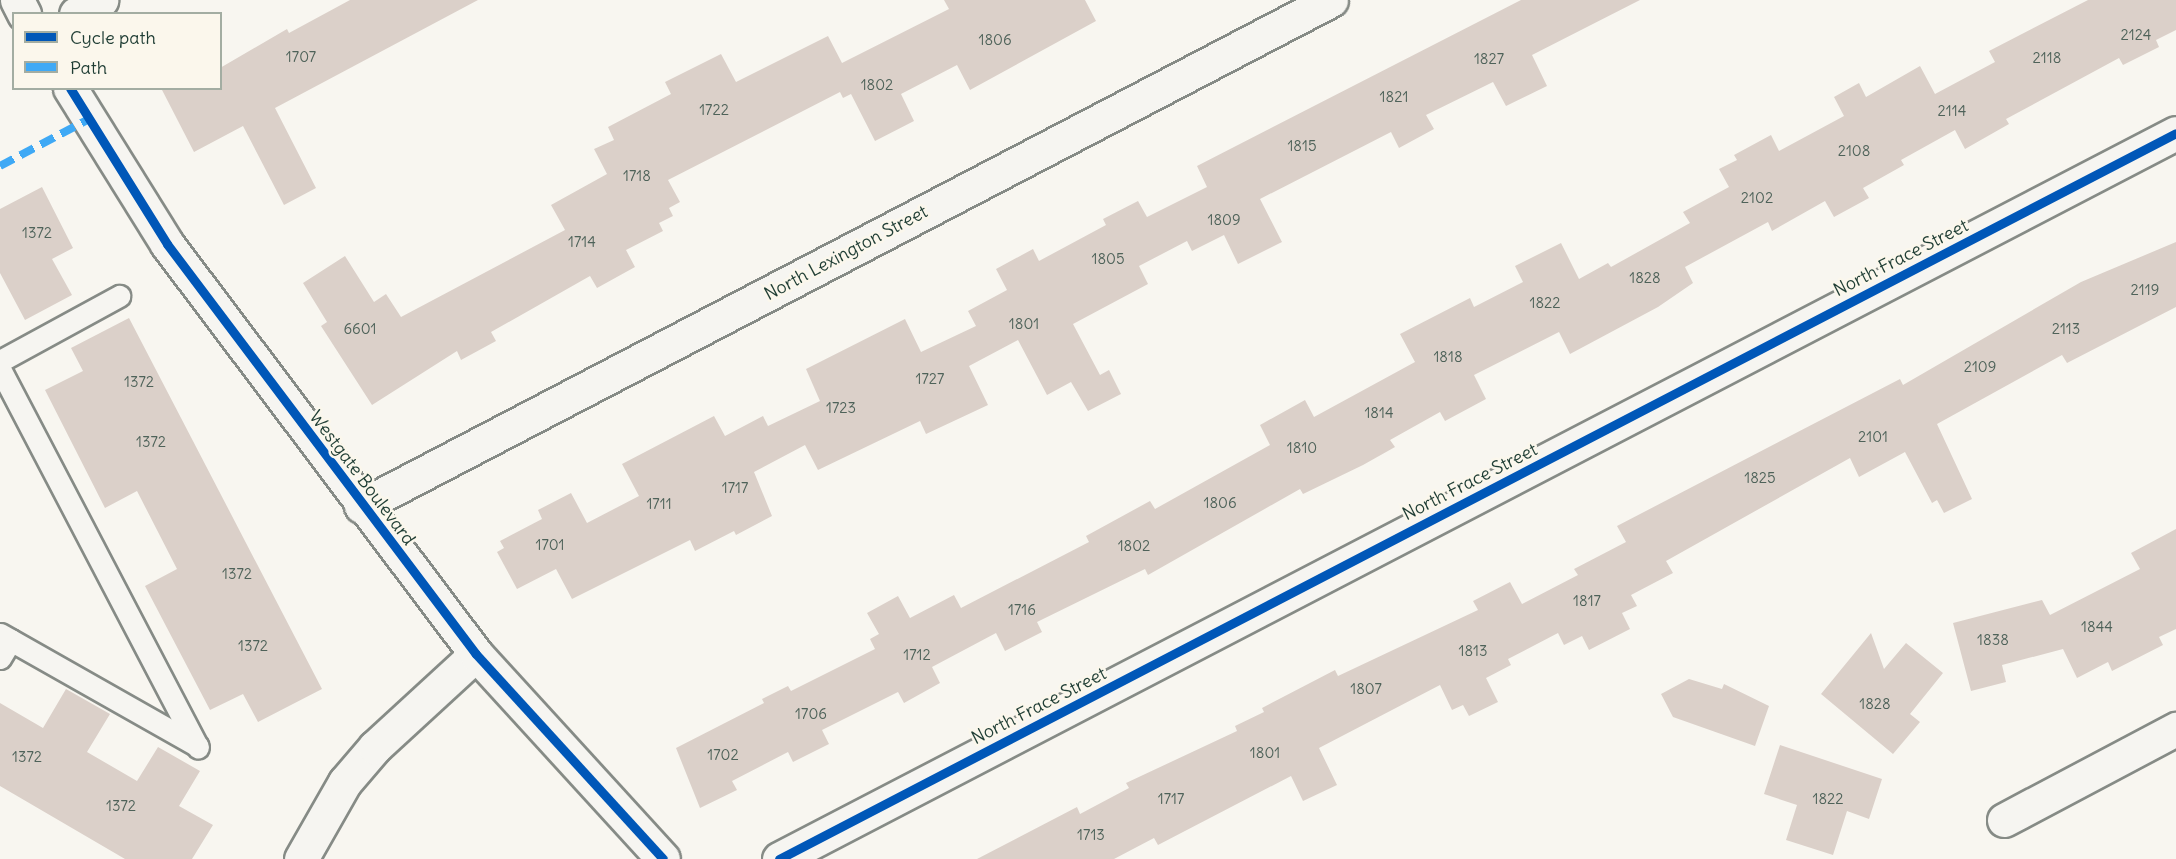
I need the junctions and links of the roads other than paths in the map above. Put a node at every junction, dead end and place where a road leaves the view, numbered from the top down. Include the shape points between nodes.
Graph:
1 (101, 0) edge
2 (1331, 0) edge
3 (80, 12) edge
4 (71, 90) edge
5 (2176, 133) edge
6 (119, 296) dead end
7 (0, 362) edge
8 (0, 369) edge
9 (362, 506) junction
10 (5, 637) edge
11 (476, 654) junction
12 (0, 658) edge
13 (2176, 729) edge
14 (2004, 820) dead end
15 (301, 859) edge
16 (663, 859) edge
17 (779, 859) edge

1 - 3 street
2 - 9 street, North Lexington Street
4 - 9 street, Westgate Boulevard via 167,244
5 - 17 street, North Frace Street
6 - 7 lane
8 - 10 lane via 198,747
9 - 11 street, Westgate Boulevard
10 - 12 lane
11 - 15 street via 367,756 345,782
11 - 16 street, Westgate Boulevard
13 - 14 street

